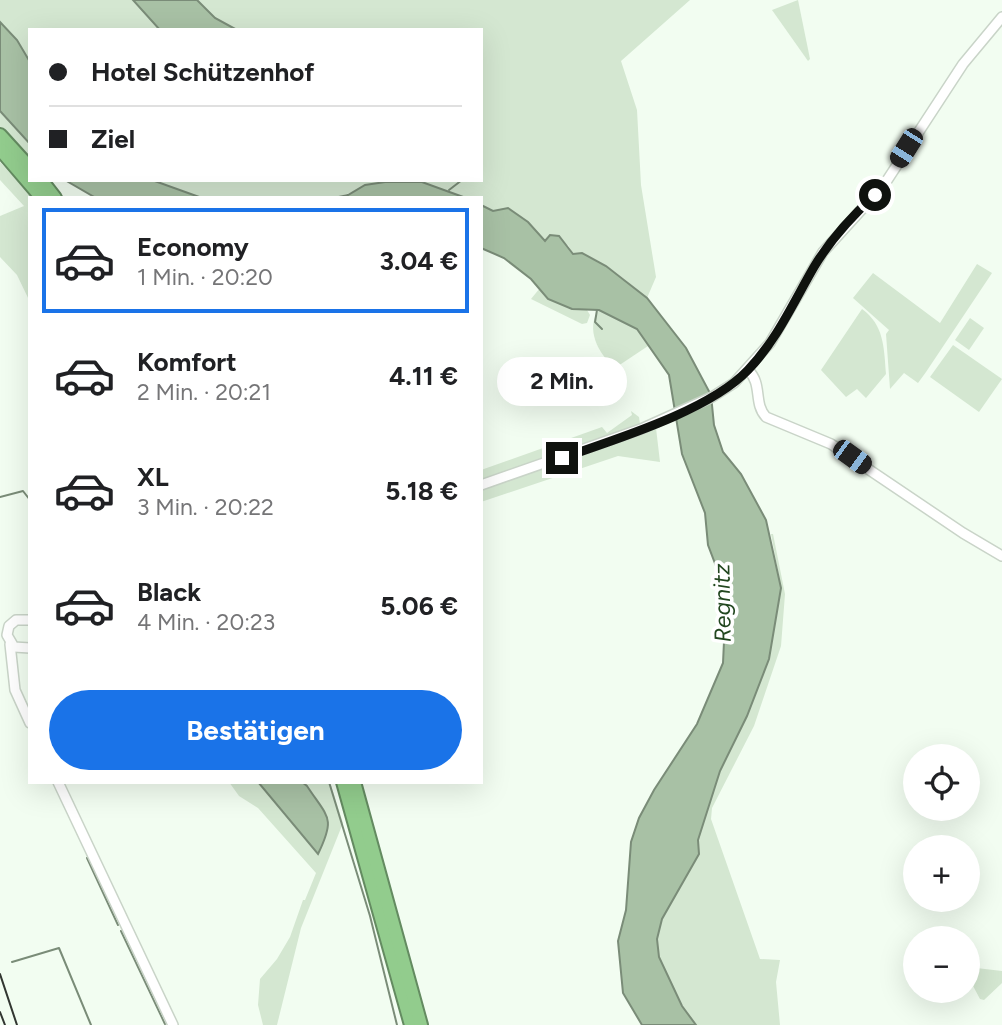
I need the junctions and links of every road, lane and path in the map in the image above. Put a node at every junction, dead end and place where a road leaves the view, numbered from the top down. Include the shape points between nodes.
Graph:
1 (1002, 17) edge
2 (0, 135) edge
3 (0, 149) edge
4 (28, 166) edge
5 (28, 182) edge
6 (28, 182) edge
7 (43, 182) edge
8 (40, 196) edge
9 (53, 196) edge
10 (748, 370) junction
11 (483, 484) edge
12 (1002, 556) edge
13 (28, 620) edge
14 (0, 621) edge
15 (12, 623) junction
16 (6, 636) edge
17 (27, 649) edge
18 (14, 668) junction
19 (28, 719) edge
20 (59, 784) edge
21 (349, 784) edge
22 (173, 1025) edge
23 (411, 1025) edge
24 (421, 1025) edge

1 - 10 street via 963,64 884,185 823,252 779,331
2 - 4 highway
3 - 5 highway
6 - 8 highway
7 - 9 highway
10 - 11 street via 712,397 654,424
10 - 12 street via 757,381 760,409 766,417 831,444
13 - 15 street
14 - 15 street
15 - 16 street
16 - 17 street
16 - 18 street
17 - 18 street
18 - 19 street via 15,690
20 - 22 street
21 - 23 highway
21 - 24 highway

